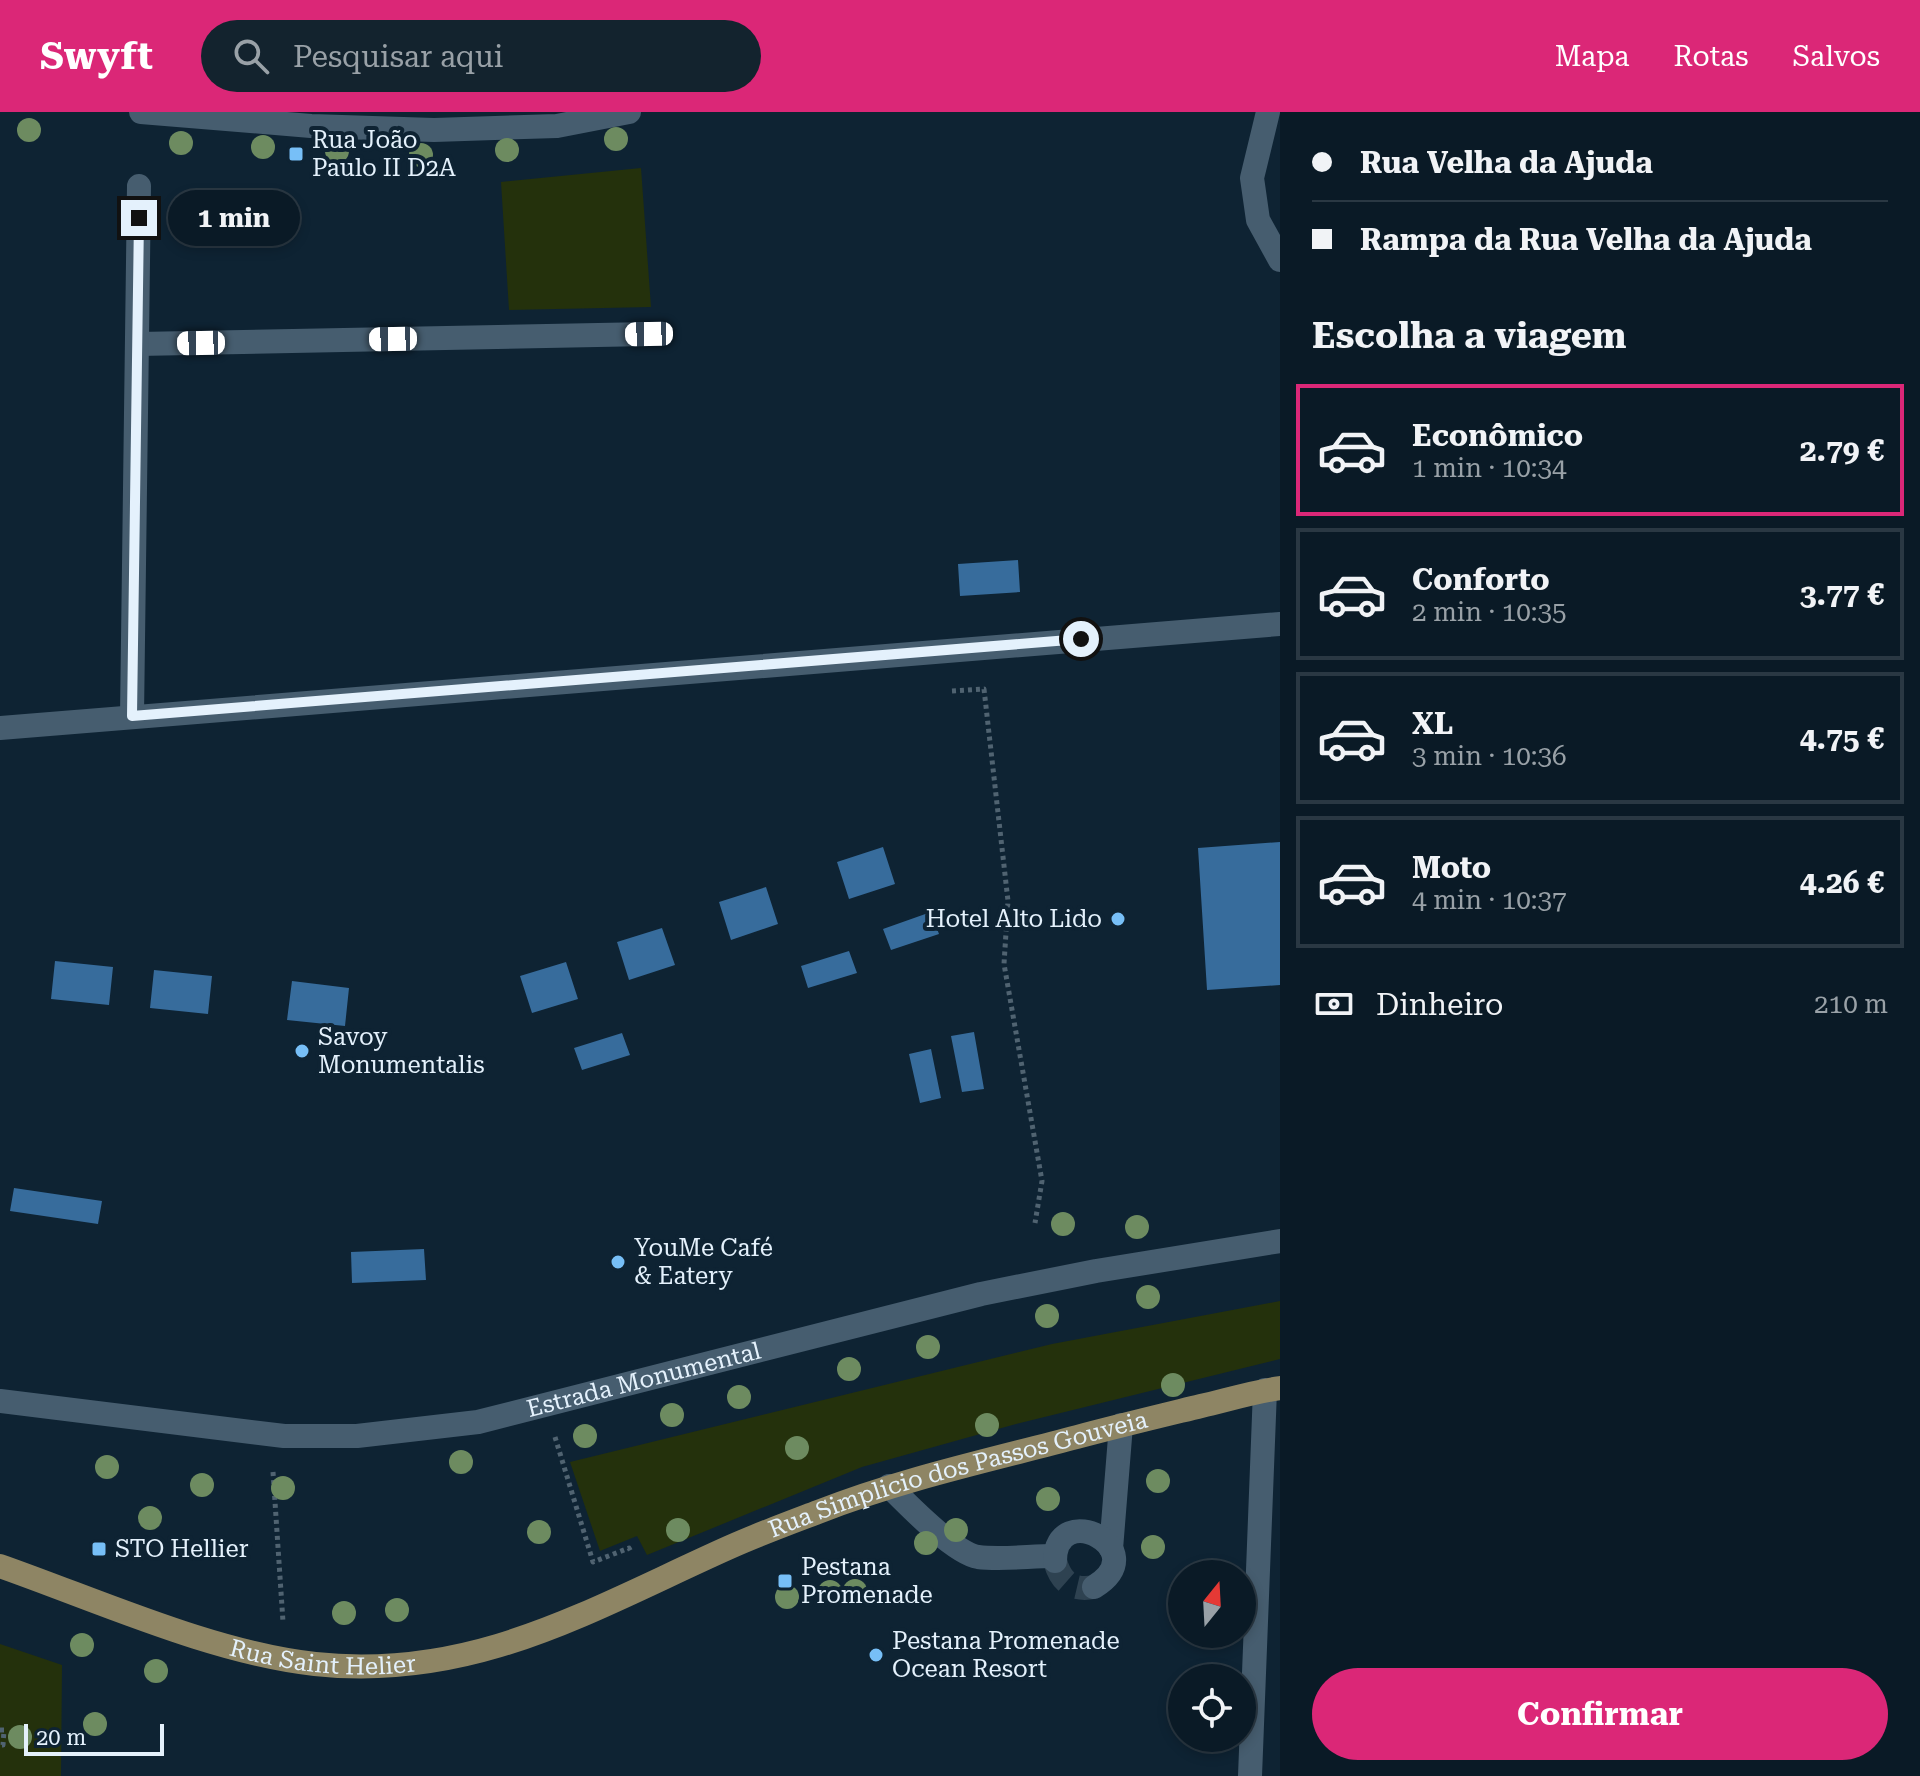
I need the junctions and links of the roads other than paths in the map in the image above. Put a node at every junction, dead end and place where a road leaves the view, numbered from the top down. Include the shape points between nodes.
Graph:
1 (141, 112) edge
2 (629, 112) edge
3 (1268, 112) edge
4 (139, 186) dead end
5 (1280, 260) edge
6 (649, 334) dead end
7 (138, 344) junction
8 (1280, 624) edge
9 (132, 716) junction
10 (0, 728) edge
11 (1280, 1241) edge
12 (1272, 1389) edge
13 (0, 1401) edge
14 (1121, 1425) junction
15 (889, 1486) junction
16 (1111, 1549) junction
17 (0, 1566) edge
18 (1094, 1587) dead end
19 (646, 1588) joint
20 (1250, 1776) edge

1 - 2 street via 434,130 557,126
3 - 5 street via 1252,178 1258,220
4 - 7 street
6 - 7 street
7 - 9 street
8 - 9 street
9 - 10 street
11 - 13 street, Estrada Monumental via 968,1297 478,1422 357,1436 284,1436
12 - 14 main road, Rua Simplicio dos Passos Gouveia
12 - 20 street
14 - 15 main road, Rua Simplicio dos Passos Gouveia
14 - 16 street
15 - 16 street via 975,1557 1055,1559 1065,1537 1086,1530 1105,1539
15 - 19 main road, Rua Simplicio dos Passos Gouveia via 731,1547
16 - 18 street via 1112,1569
17 - 19 main road, Rua Saint Helier via 256,1654 351,1666 407,1664 494,1649

